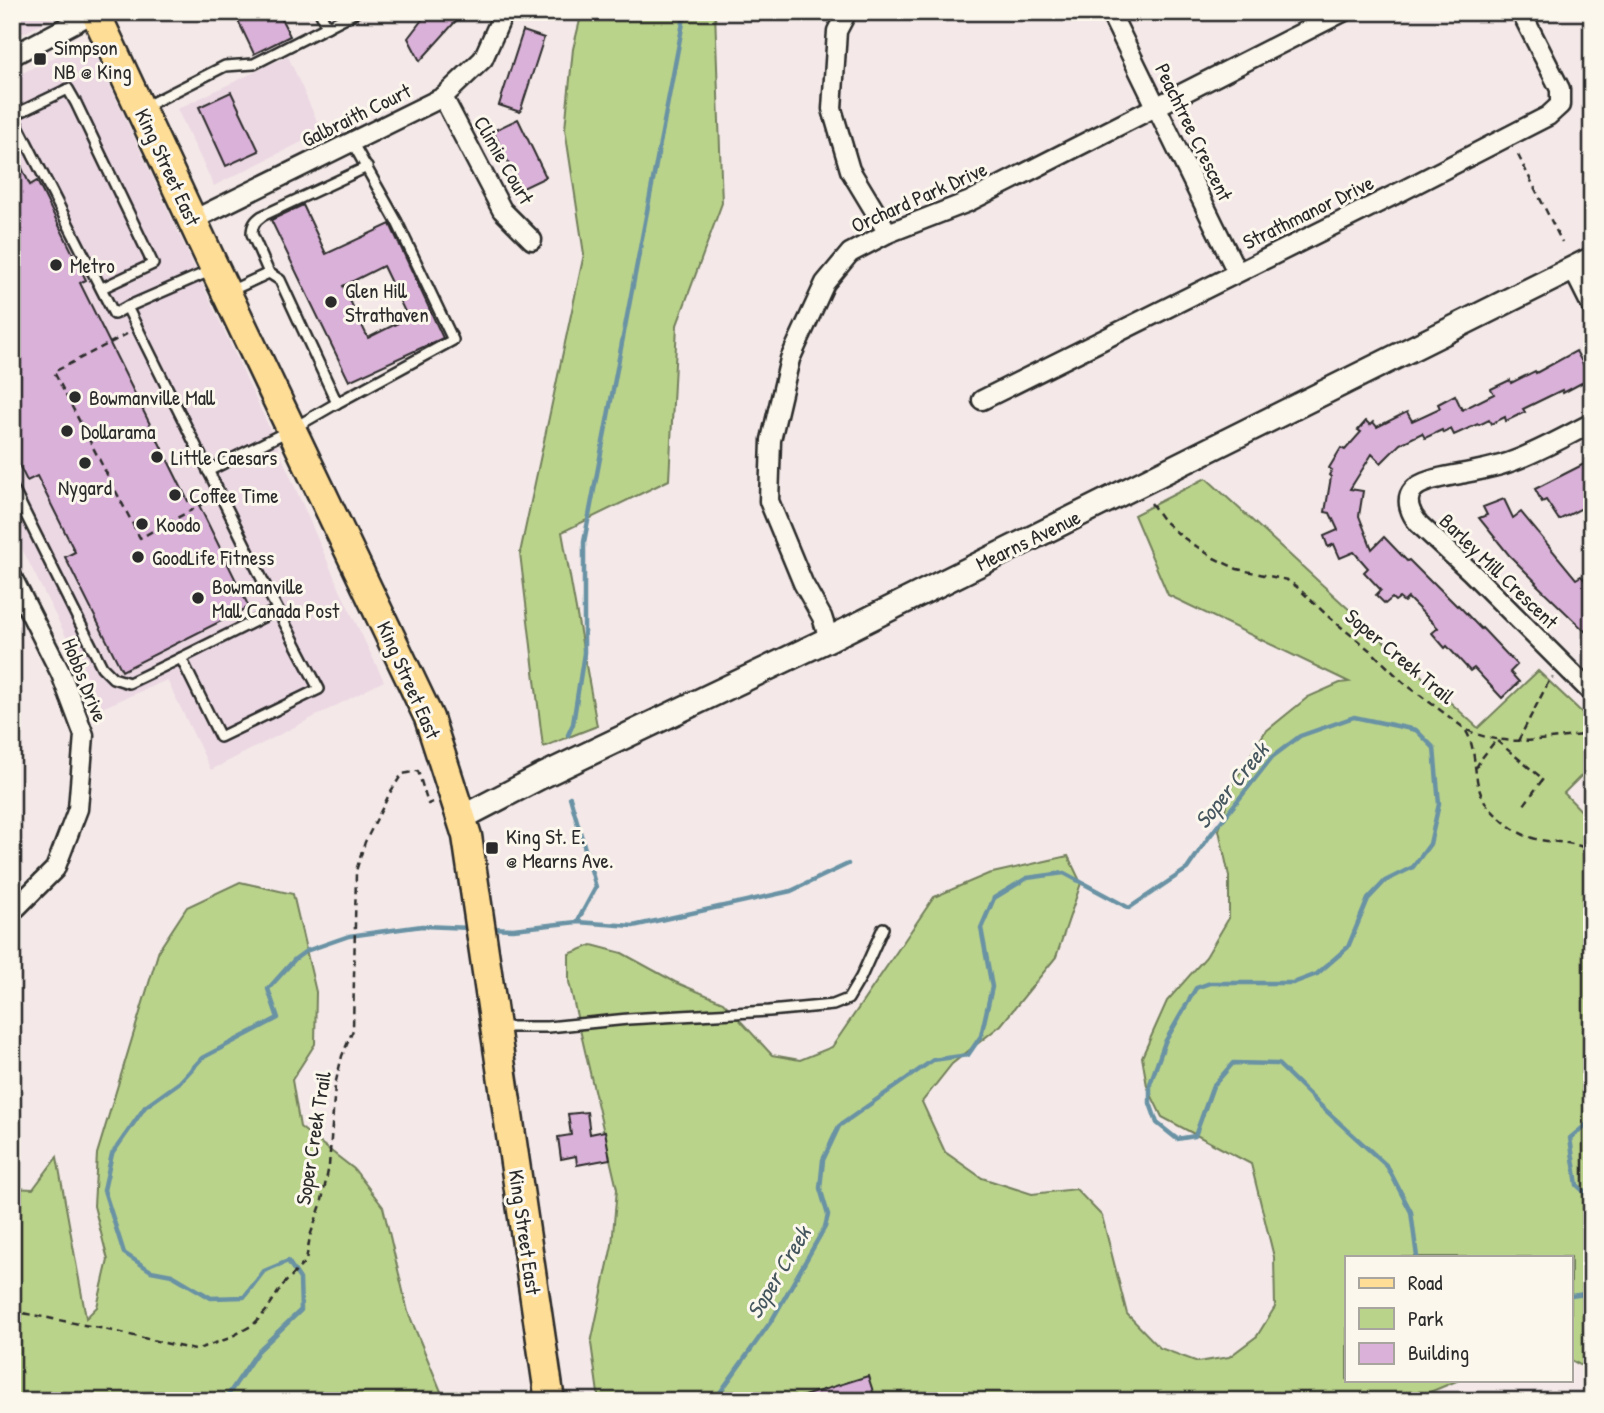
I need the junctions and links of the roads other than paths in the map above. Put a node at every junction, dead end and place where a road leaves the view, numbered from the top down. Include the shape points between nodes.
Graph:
1 (95, 12) edge
2 (320, 12) edge
3 (356, 12) edge
4 (504, 12) edge
5 (847, 12) edge
6 (1110, 12) edge
7 (1343, 12) edge
8 (1521, 12) edge
9 (1322, 17) edge
10 (327, 27) junction
11 (12, 56) edge
12 (443, 97) junction
13 (1156, 106) junction
14 (141, 109) junction
15 (12, 115) edge
16 (352, 142) junction
17 (367, 167) junction
18 (193, 220) junction
19 (888, 233) junction
20 (532, 240) dead end
21 (1582, 264) edge
22 (1237, 272) junction
23 (269, 273) junction
24 (221, 281) junction
25 (102, 288) junction
26 (127, 307) junction
27 (1592, 307) edge
28 (982, 400) dead end
29 (337, 403) junction
30 (1592, 423) edge
31 (292, 429) junction
32 (208, 471) junction
33 (12, 486) edge
34 (12, 577) edge
35 (278, 610) junction
36 (829, 639) junction
37 (181, 659) junction
38 (1592, 693) edge
39 (457, 806) junction
40 (12, 912) edge
41 (883, 928) dead end
42 (495, 1027) junction
43 (550, 1401) edge

1 - 11 street
1 - 14 main road, King Street East
2 - 10 lane
3 - 10 lane
4 - 12 street, Galbraith Court via 483,59
5 - 19 street via 837,31 832,109 850,170
6 - 13 street, Peachtree Crescent
7 - 9 street, Orchard Park Drive
8 - 22 street, Strathmanor Drive via 1560,89 1560,105 1548,116
9 - 13 street, Orchard Park Drive
10 - 14 lane via 254,64 225,66
12 - 16 street, Galbraith Court
12 - 20 street, Climie Court via 502,210
13 - 19 street, Orchard Park Drive via 968,202
13 - 22 street, Peachtree Crescent
14 - 18 main road, King Street East
15 - 25 lane
15 - 25 lane via 68,89 76,103 153,264
16 - 17 lane
16 - 18 street, Galbraith Court
17 - 23 lane via 255,221 252,234
17 - 29 lane via 453,340
18 - 24 main road, King Street East
19 - 36 street, Orchard Park Drive via 850,253 824,283 790,359 771,440 769,501
21 - 27 street
21 - 36 street, Mearns Avenue
22 - 28 street, Strathmanor Drive
23 - 24 lane
23 - 29 lane via 280,280
24 - 26 lane
24 - 31 main road, King Street East
25 - 26 lane via 114,314
26 - 32 lane
29 - 31 lane
30 - 38 street, Barley Mill Crescent via 1513,461 1424,483 1409,499 1412,516 1419,524
31 - 32 lane
31 - 39 main road, King Street East via 429,718
32 - 35 lane
33 - 37 lane via 102,667 113,678 128,683
34 - 40 street, Hobbs Drive via 61,674 84,735 78,809 55,869
35 - 37 lane
35 - 37 lane via 319,689 220,737
36 - 39 street, Mearns Avenue via 540,777
39 - 42 main road, King Street East via 467,836
41 - 42 lane via 848,999 833,1005
42 - 43 main road, King Street East

